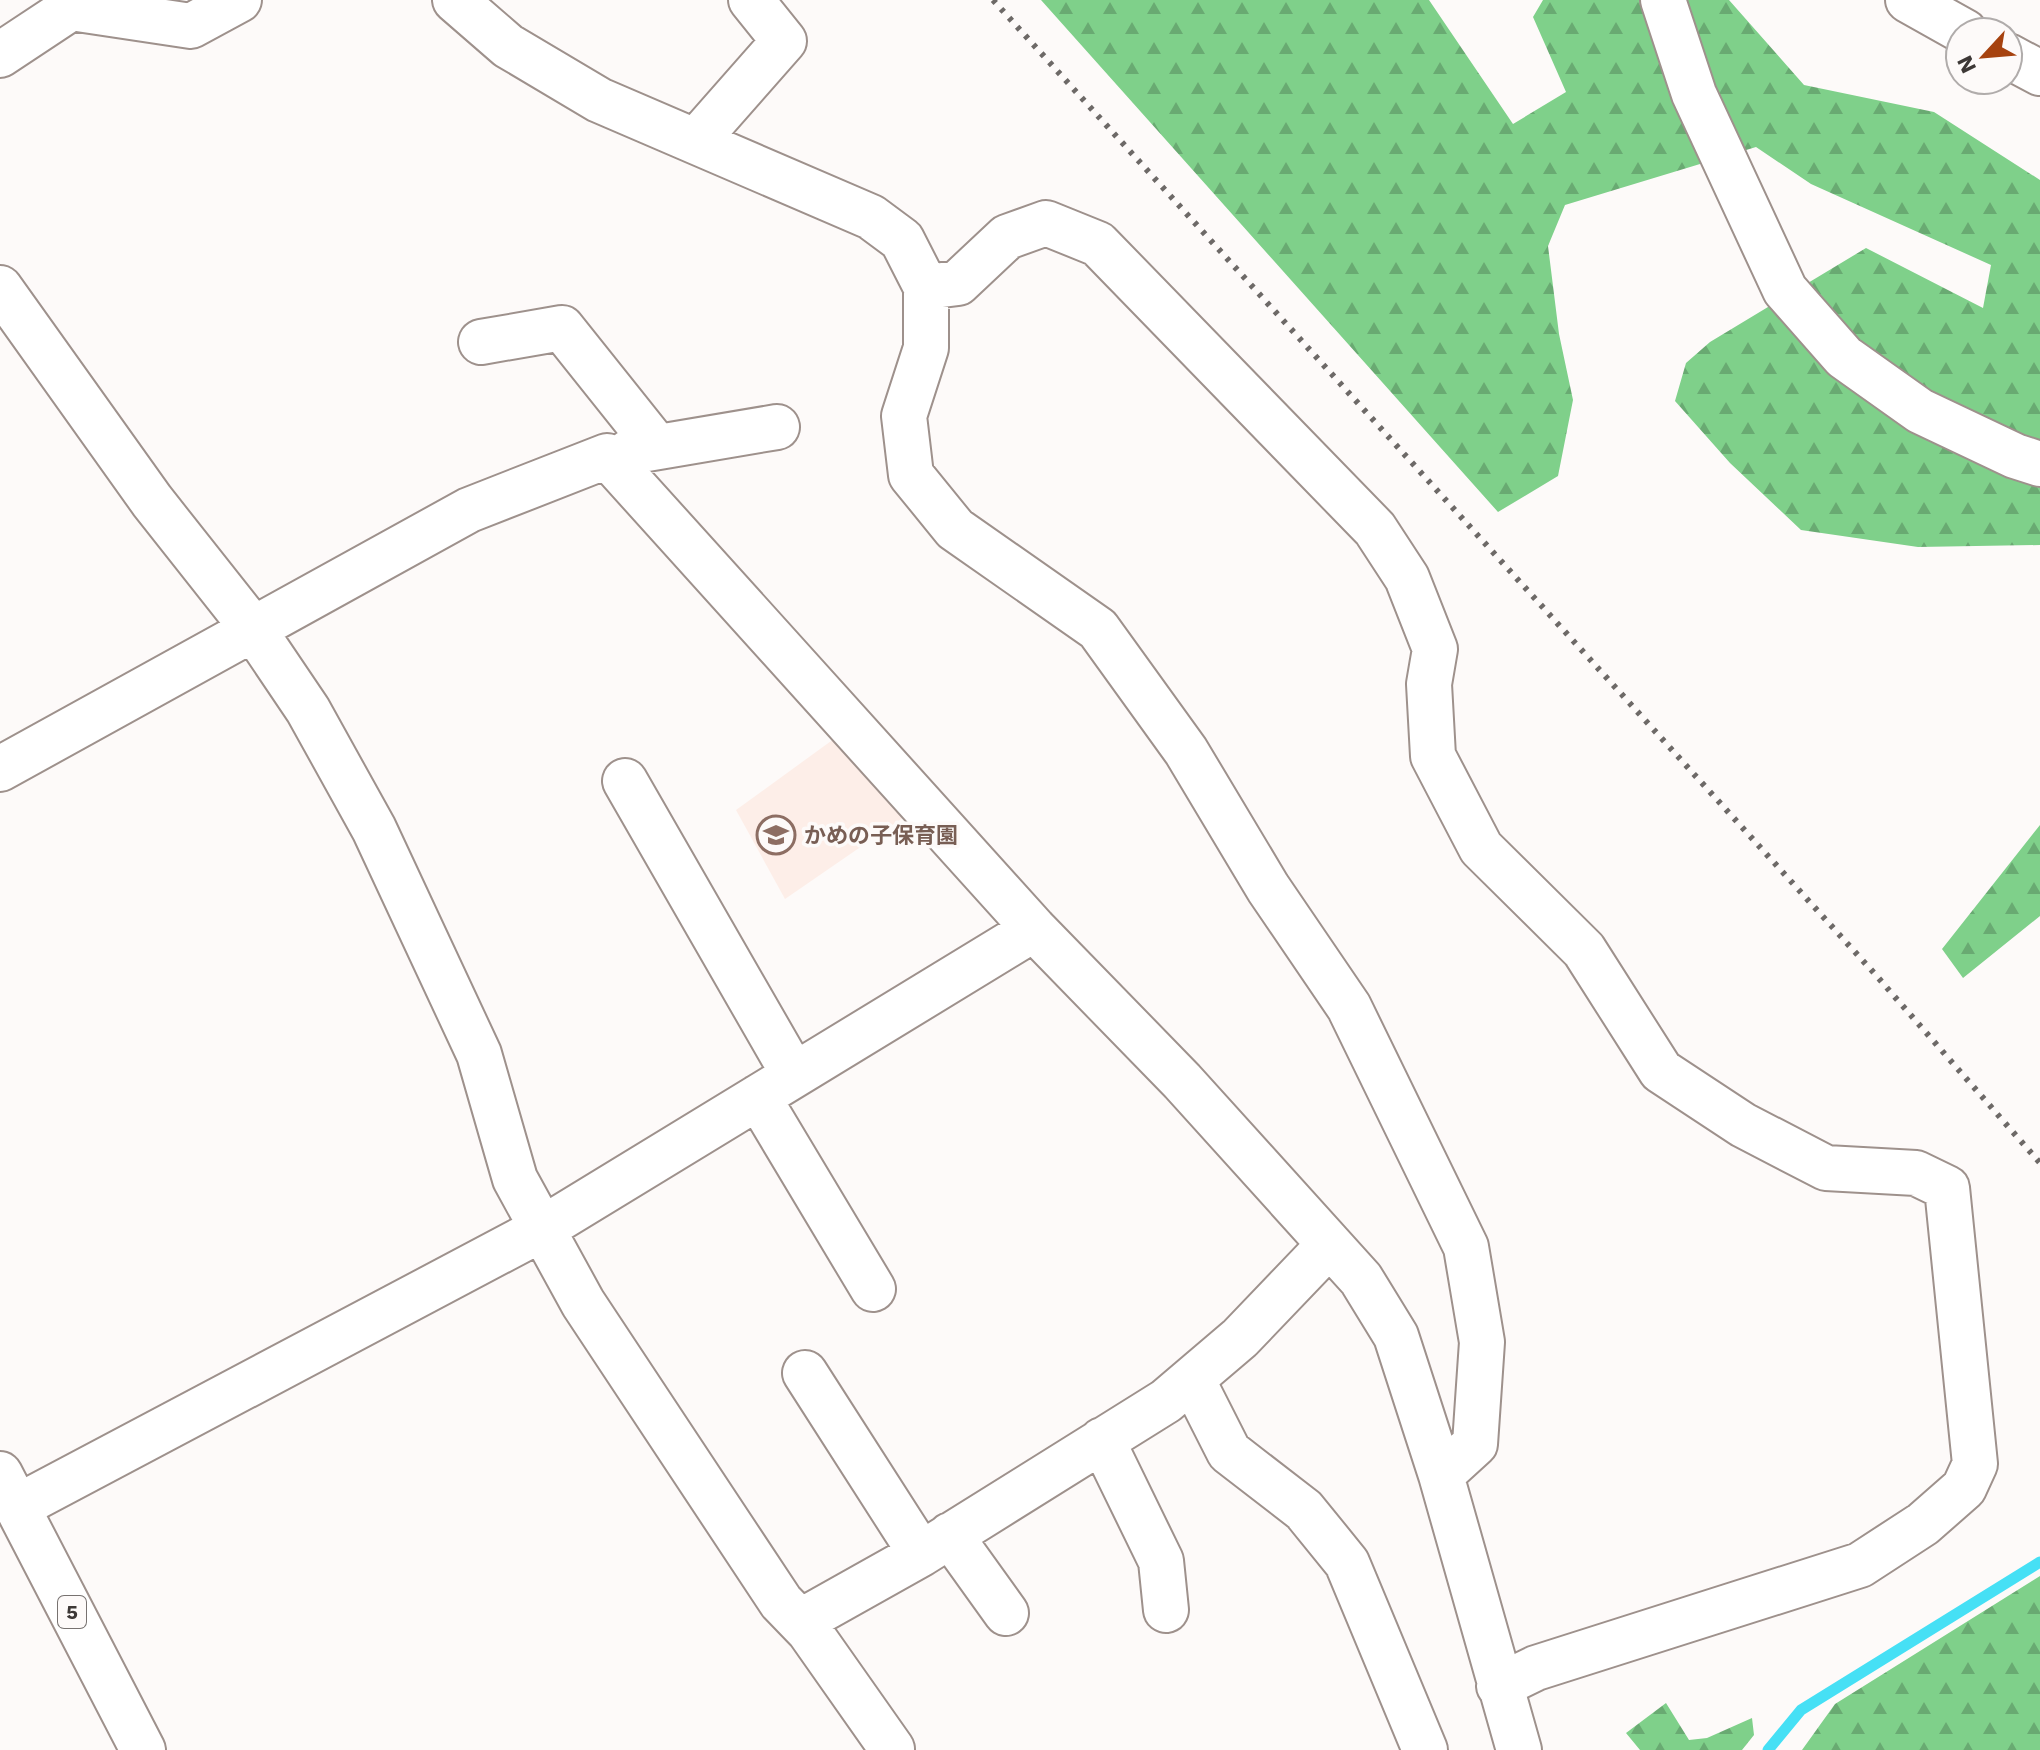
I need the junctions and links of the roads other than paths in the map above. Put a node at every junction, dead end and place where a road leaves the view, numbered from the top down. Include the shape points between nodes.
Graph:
1 (238, 0) edge
2 (455, 0) edge
3 (751, 0) edge
4 (1663, 0) edge
5 (1908, 0) edge
6 (1944, 20) edge
7 (0, 55) edge
8 (696, 141) junction
9 (926, 287) junction
10 (0, 288) edge
11 (481, 342) dead end
12 (777, 427) dead end
13 (657, 447) junction
14 (607, 456) junction
15 (2040, 464) edge
16 (254, 630) junction
17 (0, 769) edge
18 (625, 781) dead end
19 (1034, 929) junction
20 (776, 1086) junction
21 (542, 1229) junction
22 (1329, 1245) junction
23 (873, 1289) dead end
24 (805, 1373) dead end
25 (1192, 1379) junction
26 (1102, 1440) junction
27 (1441, 1475) junction
28 (9, 1490) edge
29 (936, 1544) junction
30 (1166, 1610) dead end
31 (1006, 1613) dead end
32 (809, 1631) junction
33 (1499, 1686) junction
34 (143, 1750) edge
35 (892, 1750) edge
36 (1425, 1750) edge
37 (1519, 1750) edge

1 - 7 main road via 191,26 71,8
2 - 8 main road via 508,46 599,100
3 - 8 main road via 784,41
4 - 15 main road via 1694,94 1785,290 1844,357 1920,411
5 - 6 main road
8 - 9 main road via 871,217 902,240
9 - 27 main road via 926,348 904,416 911,475 955,529 1098,629 1186,751 1268,888 1349,1007 1466,1247 1482,1342 1475,1444
9 - 33 main road via 958,283 1007,237 1046,223 1098,244 1375,529 1407,578 1435,649 1429,684 1433,756 1481,848 1584,950 1661,1071 1743,1125 1826,1168 1916,1173 1947,1188 1975,1464 1964,1488 1923,1524 1860,1565 1536,1668
10 - 16 main road via 152,501
11 - 13 main road via 562,328
12 - 13 main road
13 - 14 main road
14 - 16 main road via 469,510
14 - 19 main road
16 - 17 main road
16 - 21 main road via 308,710 374,829 479,1054 515,1179
18 - 20 main road
19 - 20 main road
19 - 22 main road via 1182,1081
20 - 21 main road
20 - 23 main road
21 - 28 main road
21 - 32 main road via 583,1303 781,1602
22 - 25 main road via 1240,1338
22 - 27 main road via 1361,1279 1396,1336
24 - 29 main road
25 - 26 main road
25 - 36 main road via 1229,1452 1304,1510 1347,1563
26 - 29 main road
26 - 30 main road via 1161,1561
27 - 33 main road
28 - 34 main road, 5
29 - 31 main road
29 - 32 main road via 814,1614
32 - 35 main road
33 - 37 main road

